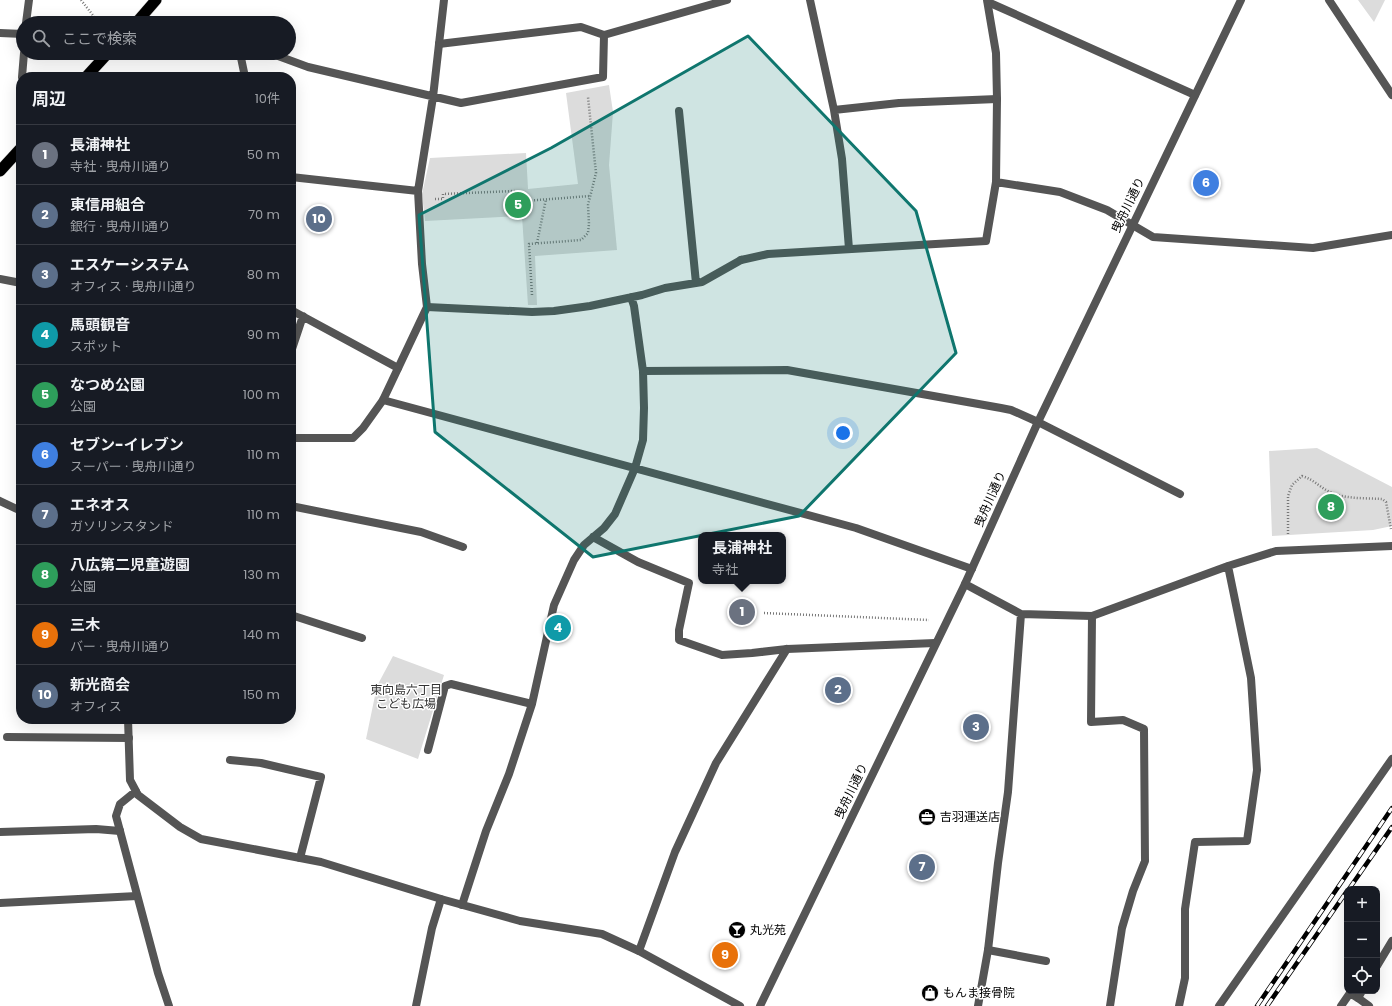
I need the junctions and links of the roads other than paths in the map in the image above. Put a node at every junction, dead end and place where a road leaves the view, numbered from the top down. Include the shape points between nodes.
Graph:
1 (28, 0) edge
2 (156, 0) edge
3 (444, 0) edge
4 (727, 0) edge
5 (810, 0) edge
6 (1241, 0) edge
7 (1329, 0) edge
8 (987, 1) edge
9 (712, 2) edge
10 (27, 16) edge
11 (142, 16) edge
12 (0, 33) edge
13 (16, 34) edge
14 (604, 35) junction
15 (439, 44) junction
16 (23, 60) edge
17 (103, 60) edge
18 (241, 60) edge
19 (289, 60) edge
20 (22, 72) edge
21 (96, 72) edge
22 (244, 72) edge
23 (1195, 95) junction
24 (1392, 95) edge
25 (433, 97) junction
26 (997, 99) junction
27 (834, 110) junction
28 (679, 111) dead end
29 (16, 153) edge
30 (0, 171) edge
31 (296, 178) edge
32 (996, 182) junction
33 (418, 191) junction
34 (1132, 224) junction
35 (1392, 235) edge
36 (849, 249) junction
37 (0, 279) edge
38 (16, 282) edge
39 (696, 283) junction
40 (631, 297) junction
41 (427, 307) junction
42 (296, 312) edge
43 (303, 316) junction
44 (296, 337) edge
45 (398, 368) junction
46 (643, 371) junction
47 (384, 400) junction
48 (1038, 422) junction
49 (296, 438) edge
50 (635, 468) junction
51 (1180, 494) dead end
52 (0, 501) edge
53 (296, 507) edge
54 (16, 508) edge
55 (593, 537) junction
56 (1392, 546) edge
57 (463, 547) dead end
58 (1228, 566) junction
59 (972, 569) junction
60 (965, 584) junction
61 (1021, 614) junction
62 (1092, 616) junction
63 (296, 617) edge
64 (362, 638) dead end
65 (935, 643) junction
66 (787, 648) junction
67 (532, 704) junction
68 (128, 724) edge
69 (7, 737) dead end
70 (129, 738) junction
71 (428, 750) dead end
72 (1392, 759) edge
73 (230, 760) dead end
74 (136, 791) junction
75 (120, 831) junction
76 (0, 832) edge
77 (300, 858) junction
78 (137, 896) junction
79 (441, 899) junction
80 (0, 903) edge
81 (462, 905) junction
82 (1392, 941) edge
83 (988, 950) junction
84 (639, 951) junction
85 (1046, 961) dead end
86 (1380, 961) edge
87 (1360, 995) edge
88 (170, 1006) edge
89 (416, 1006) edge
90 (740, 1006) edge
91 (760, 1006) edge
92 (978, 1006) edge
93 (1110, 1006) edge
94 (1179, 1006) edge
95 (1219, 1006) edge
96 (1341, 1006) edge
97 (1369, 1006) edge

1 - 10 street
2 - 11 highway
3 - 15 street
4 - 9 street
5 - 27 street
6 - 23 street, 曳舟川通り
7 - 24 street
8 - 23 street
8 - 26 street via 996,53
9 - 14 street
12 - 13 street
14 - 15 street via 581,27
14 - 25 street via 603,77 461,103
15 - 25 street
16 - 20 street
17 - 21 highway
18 - 22 street
19 - 25 street via 308,67
23 - 34 street, 曳舟川通り
25 - 33 street
26 - 27 street via 899,103
26 - 32 street
27 - 36 street via 842,159
28 - 39 street
29 - 30 highway
31 - 33 street
32 - 34 street via 1060,192 1107,210
32 - 36 street via 986,241
33 - 41 street
34 - 35 street via 1153,237 1314,248
34 - 48 street, 曳舟川通り
36 - 39 street via 768,254 741,260
37 - 38 street
39 - 40 street
40 - 41 street via 554,311
40 - 46 street
41 - 45 street
42 - 43 street
43 - 44 street
43 - 45 street
45 - 47 street
46 - 48 street via 787,370 1012,410
46 - 50 street via 643,440
47 - 49 street via 353,438
47 - 50 street
48 - 51 street
48 - 59 street, 曳舟川通り
50 - 55 street via 615,514
50 - 59 street via 856,528
52 - 54 street
53 - 57 street via 421,532
55 - 66 street via 638,562 689,583 678,640 722,655
55 - 67 street via 574,560 554,605
56 - 58 street via 1276,551
58 - 62 street
58 - 94 street via 1251,678 1257,770 1247,841 1195,842 1185,909 1185,978
59 - 60 street, 曳舟川通り
60 - 61 street
60 - 65 street, 曳舟川通り
61 - 62 street
61 - 83 street via 1008,792
62 - 93 street via 1091,722 1123,720 1144,729 1145,861 1122,928
63 - 64 street
65 - 66 street
65 - 91 street, 曳舟川通り
66 - 84 street via 716,763 675,852
67 - 71 street via 451,684 445,686
67 - 81 street via 510,774 486,831
68 - 70 street
69 - 70 street
70 - 74 street via 130,780
72 - 95 street
73 - 77 street via 261,763 321,777
74 - 75 street via 120,804 116,816
74 - 77 street via 180,827 201,839
75 - 76 street via 96,829
75 - 78 street
77 - 79 street via 321,862
78 - 80 street
78 - 88 street
79 - 81 street
79 - 89 street via 432,928
81 - 84 street via 520,921 602,934
82 - 86 street
83 - 85 street
83 - 92 street
84 - 90 street
87 - 96 street via 1350,993
87 - 97 street

